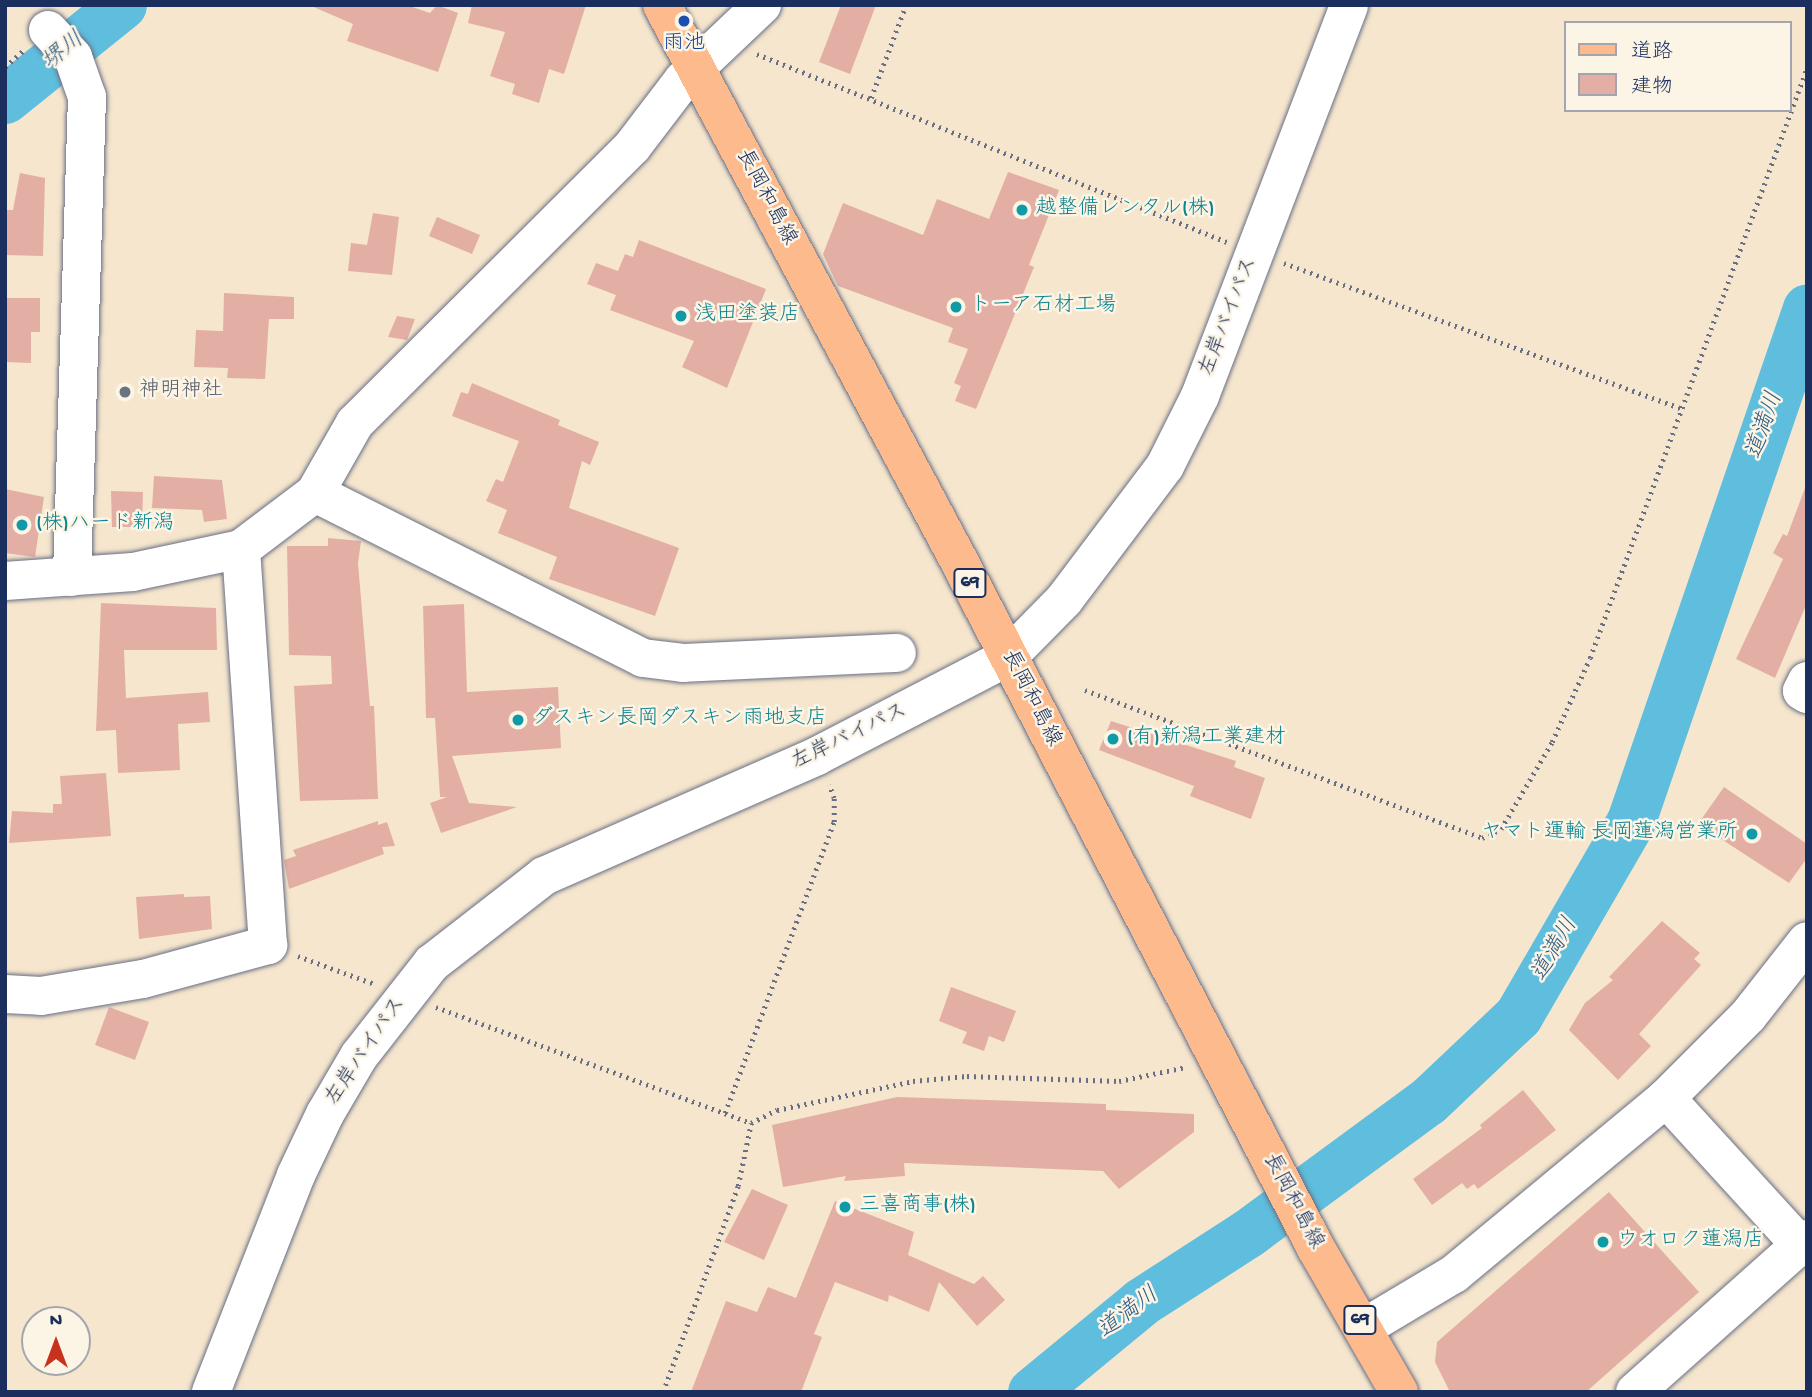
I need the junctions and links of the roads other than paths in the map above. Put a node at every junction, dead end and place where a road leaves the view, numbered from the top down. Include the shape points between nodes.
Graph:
1 (662, 5) edge
2 (762, 5) edge
3 (1349, 5) edge
4 (48, 30) dead end
5 (695, 70) junction
6 (315, 493) junction
7 (242, 549) junction
8 (72, 577) junction
9 (5, 581) edge
10 (897, 653) dead end
11 (1008, 657) junction
12 (1807, 681) edge
13 (1807, 694) edge
14 (1807, 941) edge
15 (5, 994) edge
16 (1666, 1098) junction
17 (1803, 1242) edge
18 (1365, 1327) junction
19 (211, 1392) edge
20 (1399, 1392) edge
21 (1635, 1392) edge

1 - 5 main road, 長岡和島線 / 69
2 - 5 street
3 - 11 street, 左岸バイパス via 1200,396 1165,466 1063,600
4 - 8 street via 73,57 87,97
5 - 6 street via 632,147 355,423
5 - 11 main road, 長岡和島線 / 69
6 - 7 street
6 - 10 street via 643,658 683,663
7 - 8 street via 191,563
7 - 15 street via 268,945 144,979 41,996
8 - 9 street
11 - 18 main road, 長岡和島線 / 69 via 1317,1250
11 - 19 street, 左岸バイパス via 817,756 544,876 432,963 404,995 325,1114 296,1175
12 - 13 street via 1802,691
14 - 16 street via 1748,1016
16 - 17 street
16 - 18 street via 1454,1274
17 - 21 street
18 - 20 main road, 長岡和島線 / 69

